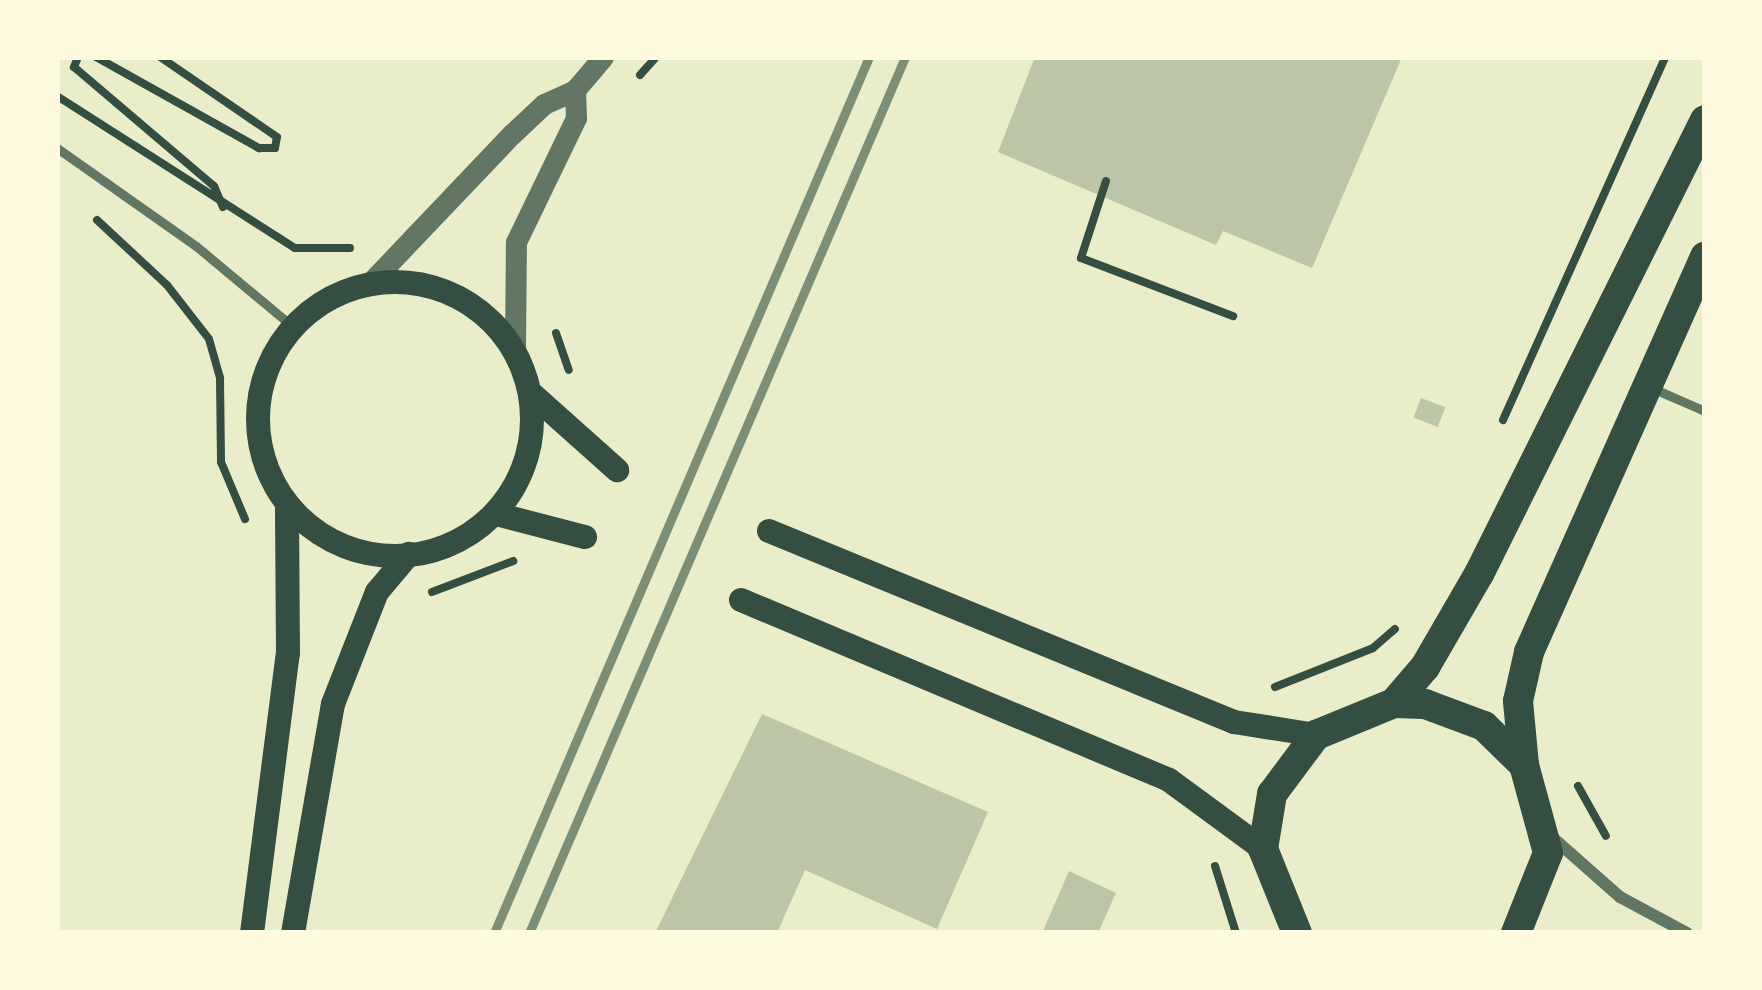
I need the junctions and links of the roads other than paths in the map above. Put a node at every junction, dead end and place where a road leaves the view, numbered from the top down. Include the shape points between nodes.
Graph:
1 (603, 57) edge
2 (575, 90) junction
3 (1705, 119) edge
4 (57, 148) edge
5 (1705, 256) edge
6 (369, 284) junction
7 (292, 326) junction
8 (515, 348) junction
9 (1652, 388) junction
10 (533, 394) junction
11 (1705, 411) edge
12 (617, 470) dead end
13 (286, 506) junction
14 (496, 514) junction
15 (769, 531) dead end
16 (585, 537) dead end
17 (409, 554) junction
18 (741, 600) dead end
19 (1394, 703) junction
20 (1316, 735) junction
21 (1524, 765) junction
22 (1546, 831) junction
23 (1264, 849) junction
24 (1290, 928) edge
25 (252, 933) edge
26 (293, 933) edge
27 (1516, 933) edge
28 (1687, 933) edge

1 - 2 street
2 - 6 street via 544,104
2 - 8 street via 576,118 516,242
3 - 19 main road via 1490,554 1425,668
4 - 7 lane
5 - 9 main road
6 - 7 main road
6 - 8 main road via 400,283 456,299
7 - 13 main road via 268,365 258,417 268,469
8 - 10 main road
9 - 11 lane
9 - 21 main road via 1529,652 1518,701
10 - 12 main road
10 - 14 main road via 534,438
13 - 17 main road via 347,546
13 - 25 main road via 288,653
14 - 16 main road
14 - 17 main road via 456,542
15 - 20 main road via 1234,722
17 - 26 main road via 377,592 334,704
18 - 23 main road via 1169,780
19 - 20 main road
19 - 21 main road via 1425,704 1484,726
20 - 23 main road via 1272,794
21 - 22 main road
22 - 27 main road via 1539,892
22 - 28 street via 1620,897
23 - 24 main road

